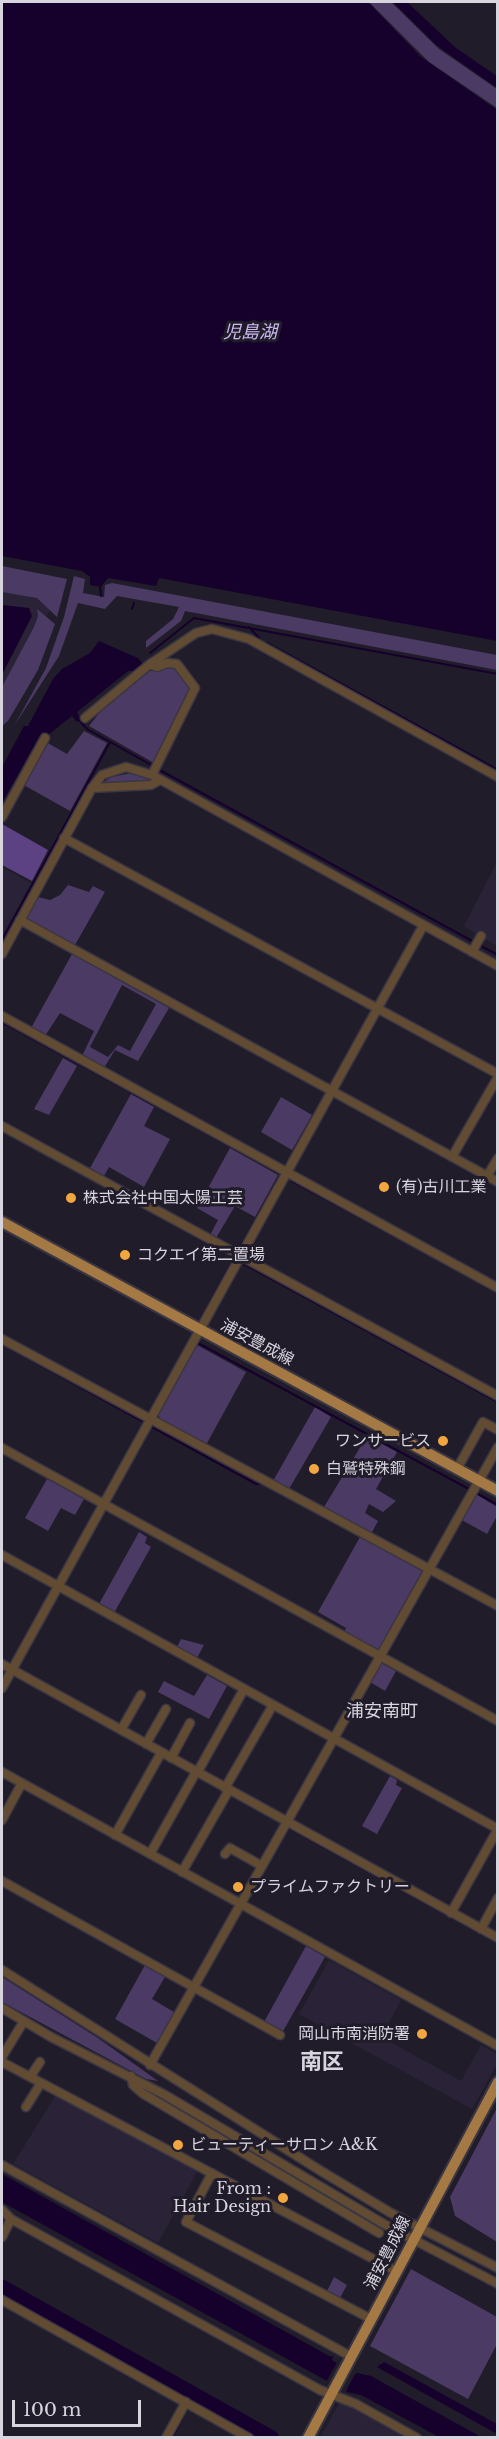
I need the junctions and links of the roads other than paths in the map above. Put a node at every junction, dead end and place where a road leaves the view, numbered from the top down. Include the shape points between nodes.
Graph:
1 (150, 664) junction
2 (85, 718) dead end
3 (45, 738) dead end
4 (154, 771) junction
5 (498, 777) edge
6 (160, 780) junction
7 (92, 788) junction
8 (2, 817) edge
9 (64, 838) junction
10 (20, 920) junction
11 (423, 926) junction
12 (2, 954) edge
13 (498, 966) edge
14 (378, 1009) junction
15 (2, 1016) edge
16 (498, 1076) edge
17 (332, 1091) junction
18 (2, 1126) edge
19 (452, 1157) junction
20 (498, 1158) edge
21 (287, 1173) junction
22 (487, 1176) junction
23 (498, 1182) edge
24 (2, 1222) edge
25 (241, 1257) junction
26 (498, 1288) edge
27 (200, 1330) junction
28 (2, 1340) edge
29 (498, 1396) edge
30 (150, 1420) junction
31 (498, 1430) edge
32 (498, 1447) edge
33 (2, 1448) edge
34 (457, 1469) junction
35 (479, 1481) junction
36 (498, 1491) edge
37 (103, 1503) junction
38 (2, 1555) edge
39 (429, 1568) junction
40 (57, 1586) junction
41 (498, 1606) edge
42 (380, 1657) junction
43 (2, 1664) edge
44 (12, 1670) junction
45 (2, 1688) edge
46 (243, 1691) junction
47 (141, 1695) dead end
48 (272, 1707) junction
49 (166, 1709) dead end
50 (498, 1721) edge
51 (190, 1723) dead end
52 (121, 1730) junction
53 (334, 1738) junction
54 (146, 1744) junction
55 (160, 1755) junction
56 (171, 1758) junction
57 (2, 1772) edge
58 (195, 1774) junction
59 (21, 1785) junction
60 (227, 1791) junction
61 (2, 1820) edge
62 (287, 1822) junction
63 (498, 1829) edge
64 (115, 1835) junction
65 (150, 1854) junction
66 (225, 1854) dead end
67 (262, 1866) junction
68 (182, 1872) junction
69 (2, 1881) edge
70 (498, 1898) edge
71 (241, 1905) junction
72 (451, 1913) junction
73 (481, 1929) junction
74 (498, 1938) edge
75 (2, 1970) edge
76 (195, 1987) junction
77 (2, 2008) edge
78 (24, 2021) junction
79 (280, 2035) dead end
80 (498, 2046) edge
81 (2, 2060) edge
82 (40, 2062) dead end
83 (150, 2065) junction
84 (131, 2076) junction
85 (30, 2077) junction
86 (498, 2082) edge
87 (41, 2083) junction
88 (26, 2107) dead end
89 (2, 2164) edge
90 (212, 2173) junction
91 (355, 2206) junction
92 (2, 2210) edge
93 (350, 2216) junction
94 (11, 2219) junction
95 (418, 2227) junction
96 (379, 2233) dead end
97 (2, 2236) edge
98 (413, 2238) junction
99 (498, 2268) edge
100 (396, 2271) junction
101 (498, 2284) edge
102 (2, 2300) edge
103 (371, 2319) junction
104 (350, 2361) junction
105 (333, 2391) junction
106 (186, 2402) junction
107 (166, 2438) edge
108 (249, 2438) edge
109 (308, 2438) edge
110 (417, 2438) edge

1 - 2 street
1 - 4 street via 157,668 177,664 195,688
1 - 5 street via 203,629 235,634
3 - 8 street
4 - 6 street
4 - 7 street via 120,768 102,775
6 - 7 street via 151,785
6 - 11 street
7 - 9 street
9 - 10 street
9 - 14 street
10 - 12 street
10 - 17 street
11 - 13 street via 477,944
11 - 14 street
14 - 16 street
14 - 17 street
15 - 21 street
16 - 19 street
17 - 19 street
17 - 21 street
18 - 25 street
19 - 22 street
20 - 22 street
21 - 25 street
21 - 26 street
22 - 23 street
24 - 27 main road, 浦安豊成線
25 - 27 street
25 - 29 street
27 - 30 street
27 - 34 main road, 浦安豊成線
28 - 30 street
30 - 37 street
30 - 39 street
31 - 34 street via 483,1422
32 - 35 street
33 - 37 street
34 - 35 main road, 浦安豊成線
35 - 36 main road, 浦安豊成線
35 - 39 street
37 - 40 street
37 - 42 street
38 - 40 street
39 - 41 street
39 - 42 street
40 - 44 street
40 - 46 street
42 - 50 street
42 - 53 street
43 - 44 street
44 - 45 street
44 - 52 street
46 - 48 street
46 - 58 street
47 - 52 street
48 - 53 street
48 - 60 street
49 - 54 street
51 - 56 street
52 - 54 street
53 - 62 street
53 - 63 street
54 - 55 street
55 - 56 street
55 - 64 street
56 - 58 street
57 - 59 street
58 - 60 street
58 - 65 street
59 - 61 street
59 - 64 street
60 - 62 street
60 - 68 street
62 - 67 street
62 - 72 street
63 - 72 street
64 - 65 street
65 - 68 street
66 - 67 street via 230,1848
67 - 71 street
68 - 71 street
69 - 76 street
70 - 73 street
71 - 76 street
71 - 80 street
72 - 73 street
73 - 74 street
75 - 83 street
76 - 79 street
76 - 83 street
77 - 78 street
78 - 81 street
78 - 84 street
81 - 85 street
82 - 85 street
83 - 95 street
84 - 91 street
84 - 93 street via 133,2085 142,2093
85 - 87 street
86 - 95 main road, 浦安豊成線
87 - 88 street
87 - 90 street
89 - 104 street
90 - 100 street
90 - 103 street via 186,2222
91 - 93 street
91 - 98 street
92 - 94 street
93 - 96 street
94 - 97 street
94 - 105 street
95 - 98 main road, 浦安豊成線
95 - 99 street
98 - 100 main road, 浦安豊成線
98 - 101 street
100 - 103 main road, 浦安豊成線
102 - 106 street
103 - 104 main road, 浦安豊成線
104 - 105 main road, 浦安豊成線
105 - 109 main road, 浦安豊成線
105 - 110 street
106 - 107 street
106 - 108 street

